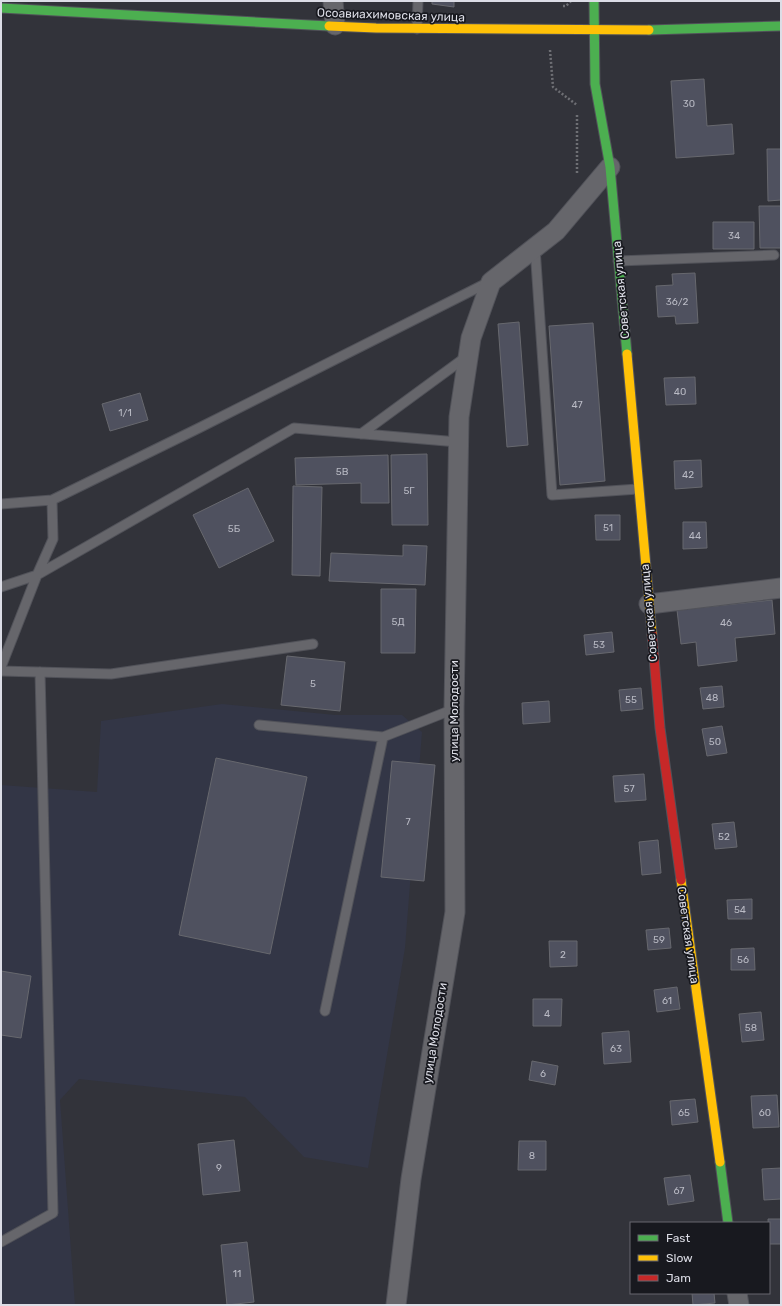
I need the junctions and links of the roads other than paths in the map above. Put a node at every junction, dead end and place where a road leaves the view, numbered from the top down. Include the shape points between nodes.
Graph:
1 (333, 1) edge
2 (418, 1) edge
3 (594, 1) edge
4 (1, 8) edge
5 (335, 25) junction
6 (781, 26) edge
7 (417, 29) junction
8 (594, 30) junction
9 (610, 167) junction
10 (535, 247) junction
11 (774, 255) dead end
12 (618, 261) junction
13 (491, 282) junction
14 (469, 355) junction
15 (361, 434) junction
16 (458, 442) junction
17 (638, 489) junction
18 (52, 500) junction
19 (1, 504) edge
20 (37, 575) junction
21 (1, 587) edge
22 (781, 588) edge
23 (649, 604) junction
24 (313, 644) dead end
25 (1, 667) edge
26 (1, 671) edge
27 (40, 672) junction
28 (454, 709) junction
29 (258, 725) dead end
30 (383, 737) junction
31 (326, 1011) dead end
32 (728, 1222) edge
33 (1, 1242) edge
34 (737, 1294) edge
35 (396, 1305) edge
36 (739, 1305) edge

1 - 5 street
2 - 7 lane
3 - 8 main road, Советская улица
4 - 5 main road, Осоавиахимовская улица
5 - 7 main road, Осоавиахимовская улица
6 - 8 main road, Осоавиахимовская улица
7 - 8 main road, Осоавиахимовская улица
8 - 9 main road, Советская улица via 596,84
9 - 10 street via 556,231
9 - 12 main road, Советская улица
10 - 13 street
10 - 17 lane via 552,495
11 - 12 lane
12 - 17 main road, Советская улица
13 - 14 street, улица Молодости via 471,338
13 - 18 lane
14 - 15 lane
14 - 16 street, улица Молодости via 459,417
15 - 16 lane
15 - 20 lane via 294,428
16 - 28 street, улица Молодости
17 - 23 main road, Советская улица
18 - 19 lane
18 - 20 lane via 53,539
20 - 21 lane
20 - 25 lane
22 - 23 street
23 - 32 main road, Советская улица via 660,728
24 - 27 lane via 111,674
26 - 27 lane
27 - 33 lane via 53,1213
28 - 30 lane
28 - 35 street, улица Молодости via 455,912 411,1180
29 - 30 lane
30 - 31 lane
34 - 36 street

